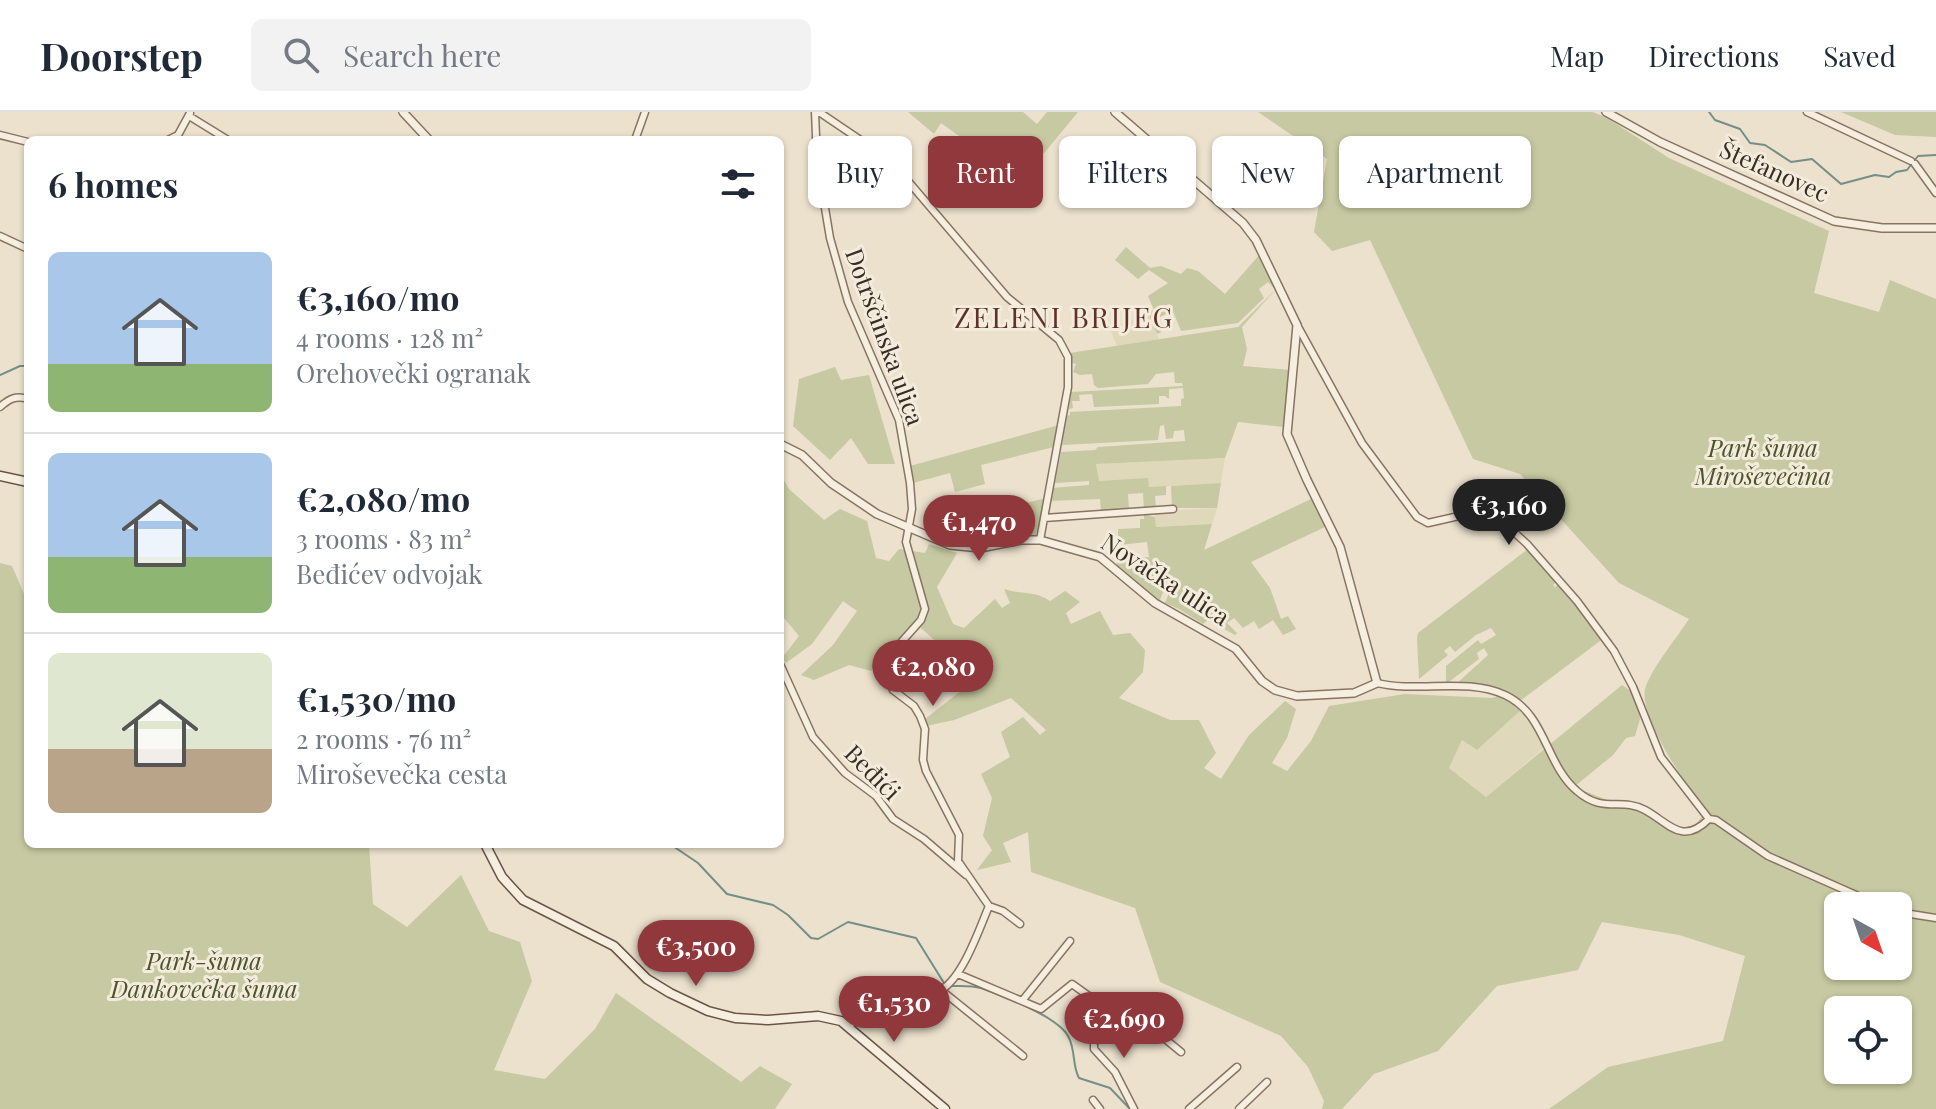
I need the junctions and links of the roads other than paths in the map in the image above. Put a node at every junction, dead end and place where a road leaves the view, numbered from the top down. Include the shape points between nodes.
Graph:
1 (403, 112) edge
2 (645, 112) edge
3 (817, 112) edge
4 (1115, 112) edge
5 (1606, 112) edge
6 (1807, 112) edge
7 (190, 114) edge
8 (0, 135) edge
9 (176, 136) edge
10 (222, 136) edge
11 (425, 136) edge
12 (636, 136) edge
13 (24, 141) edge
14 (1936, 193) edge
15 (1936, 228) edge
16 (0, 236) edge
17 (24, 247) edge
18 (1297, 325) junction
19 (24, 398) edge
20 (0, 407) edge
21 (784, 446) edge
22 (0, 476) edge
23 (24, 481) edge
24 (1173, 509) dead end
25 (1044, 518) junction
26 (907, 526) junction
27 (1040, 540) junction
28 (784, 673) edge
29 (1377, 683) junction
30 (1709, 819) junction
31 (487, 848) edge
32 (971, 880) junction
33 (1849, 892) edge
34 (989, 906) junction
35 (1912, 914) edge
36 (1936, 918) edge
37 (1020, 924) dead end
38 (1070, 941) dead end
39 (958, 974) junction
40 (944, 987) junction
41 (1022, 1001) junction
42 (1118, 1017) junction
43 (849, 1026) junction
44 (1181, 1052) dead end
45 (1023, 1056) dead end
46 (1237, 1067) dead end
47 (1267, 1082) dead end
48 (1093, 1100) dead end
49 (945, 1109) edge
50 (1100, 1109) edge
51 (1134, 1109) edge
52 (1189, 1109) edge
53 (1239, 1109) edge

1 - 11 street
2 - 12 street
3 - 25 street via 890,160 1007,297 1067,351 1068,387
3 - 26 street, Dotrščinska ulica via 817,160 830,238 848,302 899,420 912,509
4 - 18 street via 1243,223
5 - 15 street, Štefanovec via 1834,221
6 - 14 street via 1913,163
7 - 9 street
7 - 10 street
8 - 13 street
16 - 17 street
18 - 29 street via 1287,434 1340,547
18 - 30 street via 1362,443 1417,517 1428,523 1475,511 1491,515 1519,536 1577,601 1614,651 1661,757
19 - 20 street via 9,399
21 - 26 street, Novačka ulica via 877,514
22 - 23 main road
24 - 25 street
25 - 27 street
26 - 27 street, Novačka ulica via 959,547
26 - 32 street, Dotrščinska ulica via 909,560 925,609 889,656 885,673 893,690 920,716 926,771 959,835 958,861
27 - 29 street, Novačka ulica via 1108,562 1155,603 1236,649 1275,690 1297,696 1354,693
28 - 32 street, Beđići via 821,747 876,796 893,819
29 - 30 street, Novačka ulica via 1502,693 1537,724 1559,770 1584,797 1637,807 1679,831 1696,829
30 - 33 street via 1725,824 1768,856
31 - 43 main road via 502,877 523,900 606,941 670,993 735,1018 818,1016
32 - 34 street
34 - 37 street
34 - 39 street
35 - 36 street
38 - 41 street
39 - 40 street
39 - 41 street
40 - 43 street
40 - 45 street
41 - 42 street via 1041,1009 1072,984
42 - 44 street via 1124,1013 1142,1020
42 - 51 street via 1094,1049 1115,1072
43 - 49 main road
46 - 52 street
47 - 53 street
48 - 50 street

